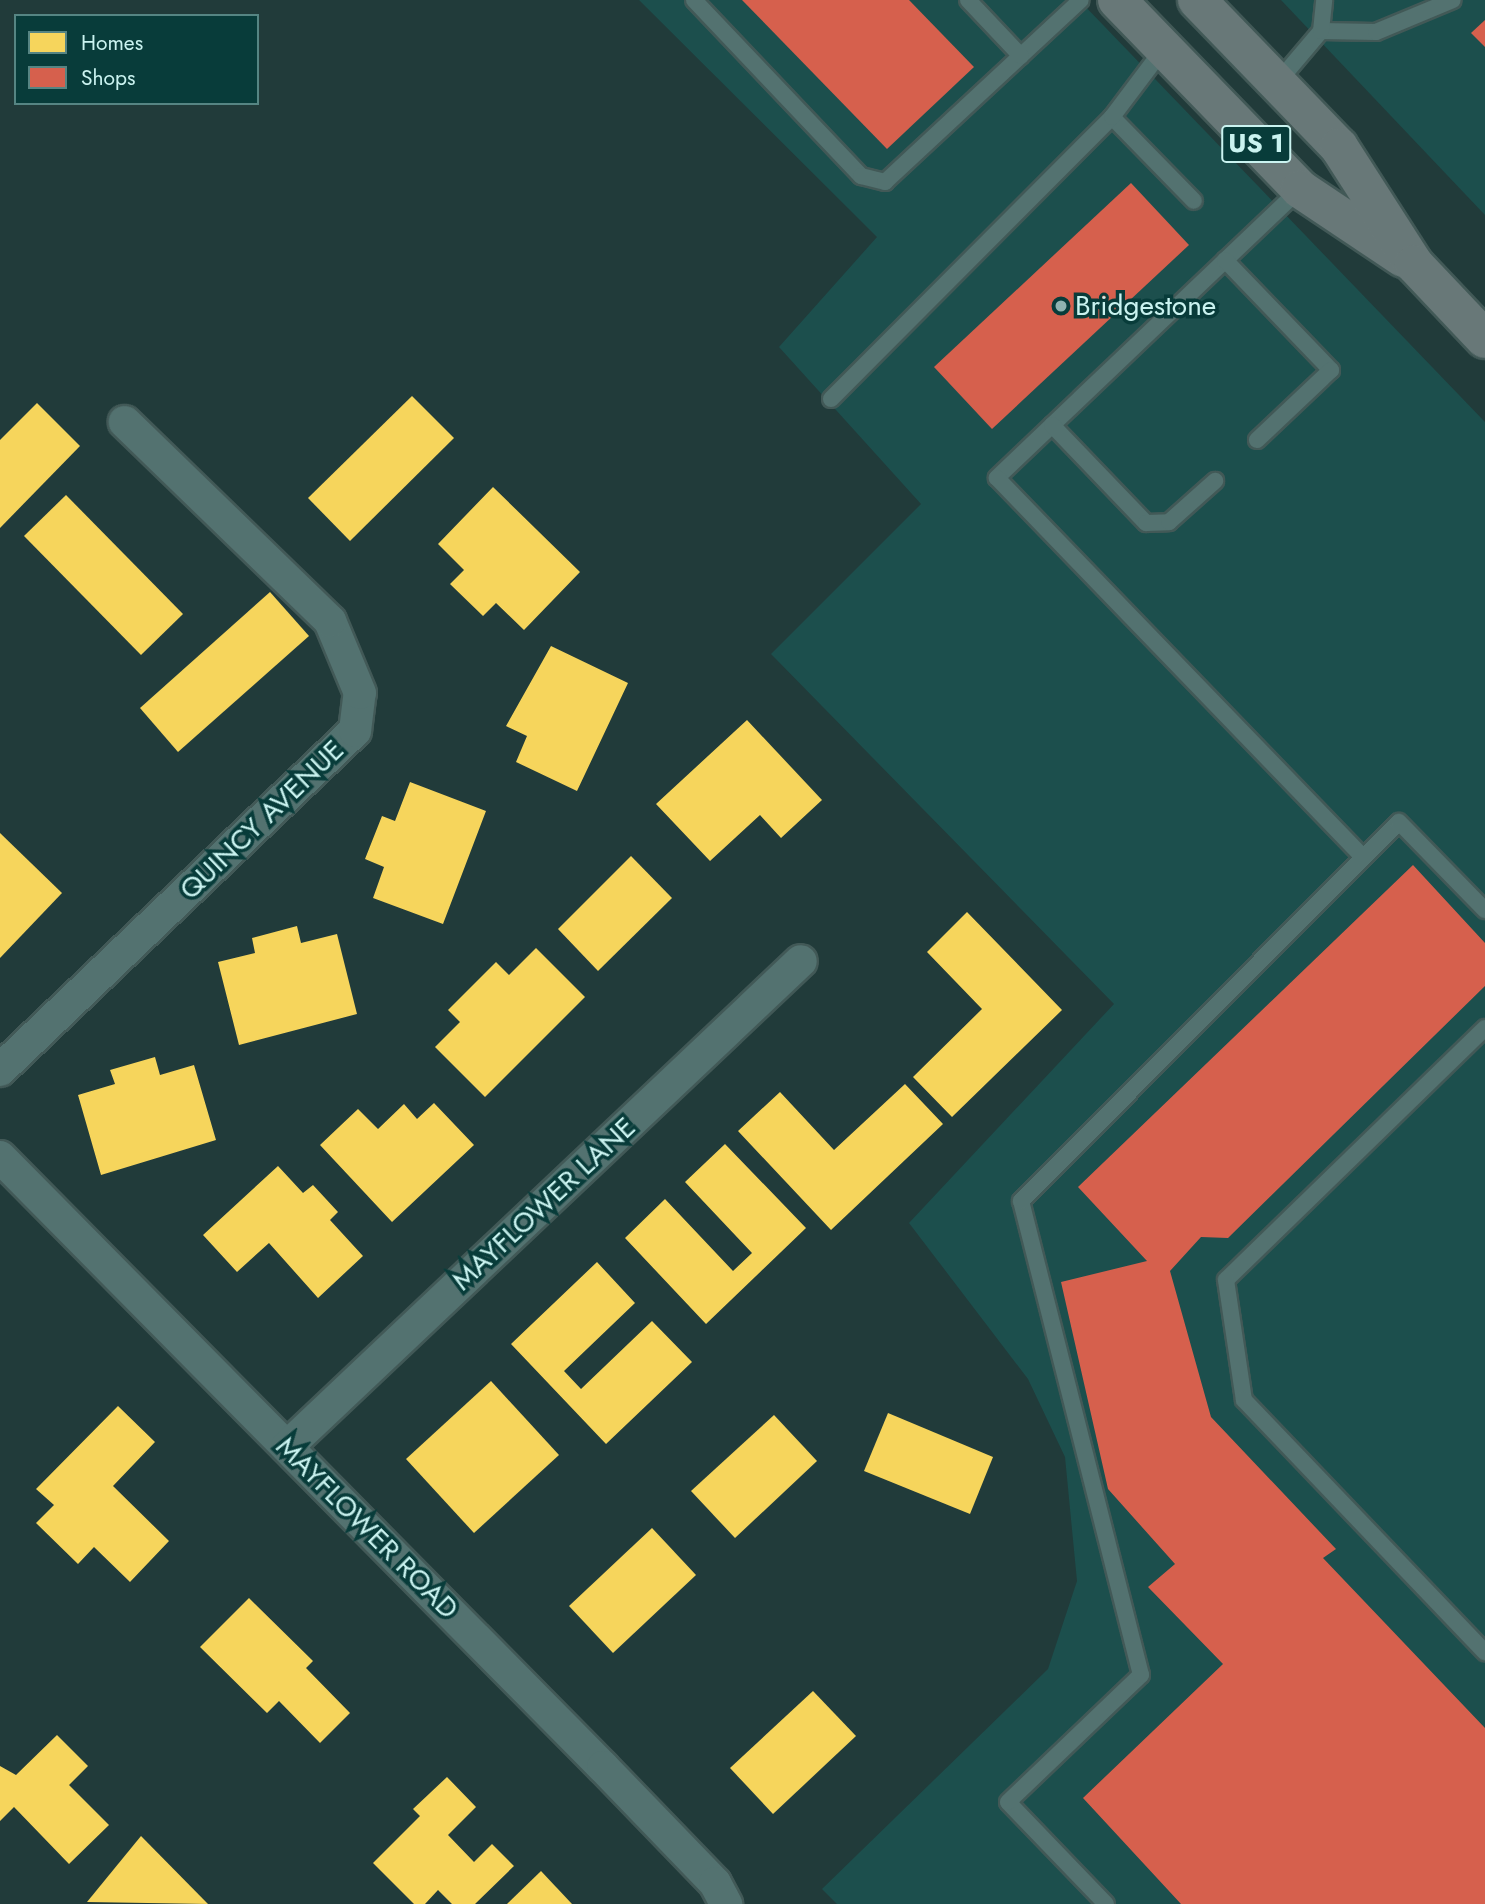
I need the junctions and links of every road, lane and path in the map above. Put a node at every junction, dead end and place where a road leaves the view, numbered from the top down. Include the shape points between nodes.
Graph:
1 (694, 0) edge
2 (968, 0) edge
3 (1081, 0) edge
4 (1117, 0) edge
5 (1197, 0) edge
6 (1324, 0) edge
7 (1453, 0) edge
8 (1321, 31) junction
9 (1164, 48) junction
10 (1021, 56) junction
11 (1277, 82) junction
12 (1111, 117) junction
13 (1300, 189) junction
14 (1194, 201) dead end
15 (1225, 260) junction
16 (1414, 264) junction
17 (1485, 339) edge
18 (831, 399) dead end
19 (125, 422) dead end
20 (1052, 425) junction
21 (1257, 440) dead end
22 (1215, 481) dead end
23 (1363, 857) junction
24 (1485, 910) edge
25 (802, 961) dead end
26 (1485, 1028) edge
27 (0, 1070) edge
28 (0, 1157) edge
29 (287, 1447) junction
30 (1485, 1652) edge
31 (726, 1904) edge
32 (1106, 1904) edge

1 - 10 lane via 861,176 885,182
2 - 10 lane
3 - 10 lane
4 - 9 main road, US 1
5 - 11 main road, US 1
6 - 8 lane
7 - 8 lane via 1376,32
8 - 11 lane
9 - 12 lane
9 - 13 main road, US 1
11 - 16 main road, US 1 via 1339,147
12 - 14 lane
12 - 18 lane
13 - 15 lane
13 - 16 main road, US 1
15 - 20 lane
15 - 21 lane via 1331,370
16 - 17 main road, US 1
19 - 27 street, QUINCY AVENUE via 330,621 360,692 355,731
20 - 22 lane via 1146,523 1168,522
20 - 23 lane via 997,478
23 - 24 lane via 1399,822
23 - 32 lane via 1021,1201 1142,1675 1008,1802
25 - 29 street, MAYFLOWER LANE
26 - 30 lane via 1226,1280 1244,1400
28 - 29 street, MAYFLOWER ROAD
29 - 31 street, MAYFLOWER ROAD via 715,1883

